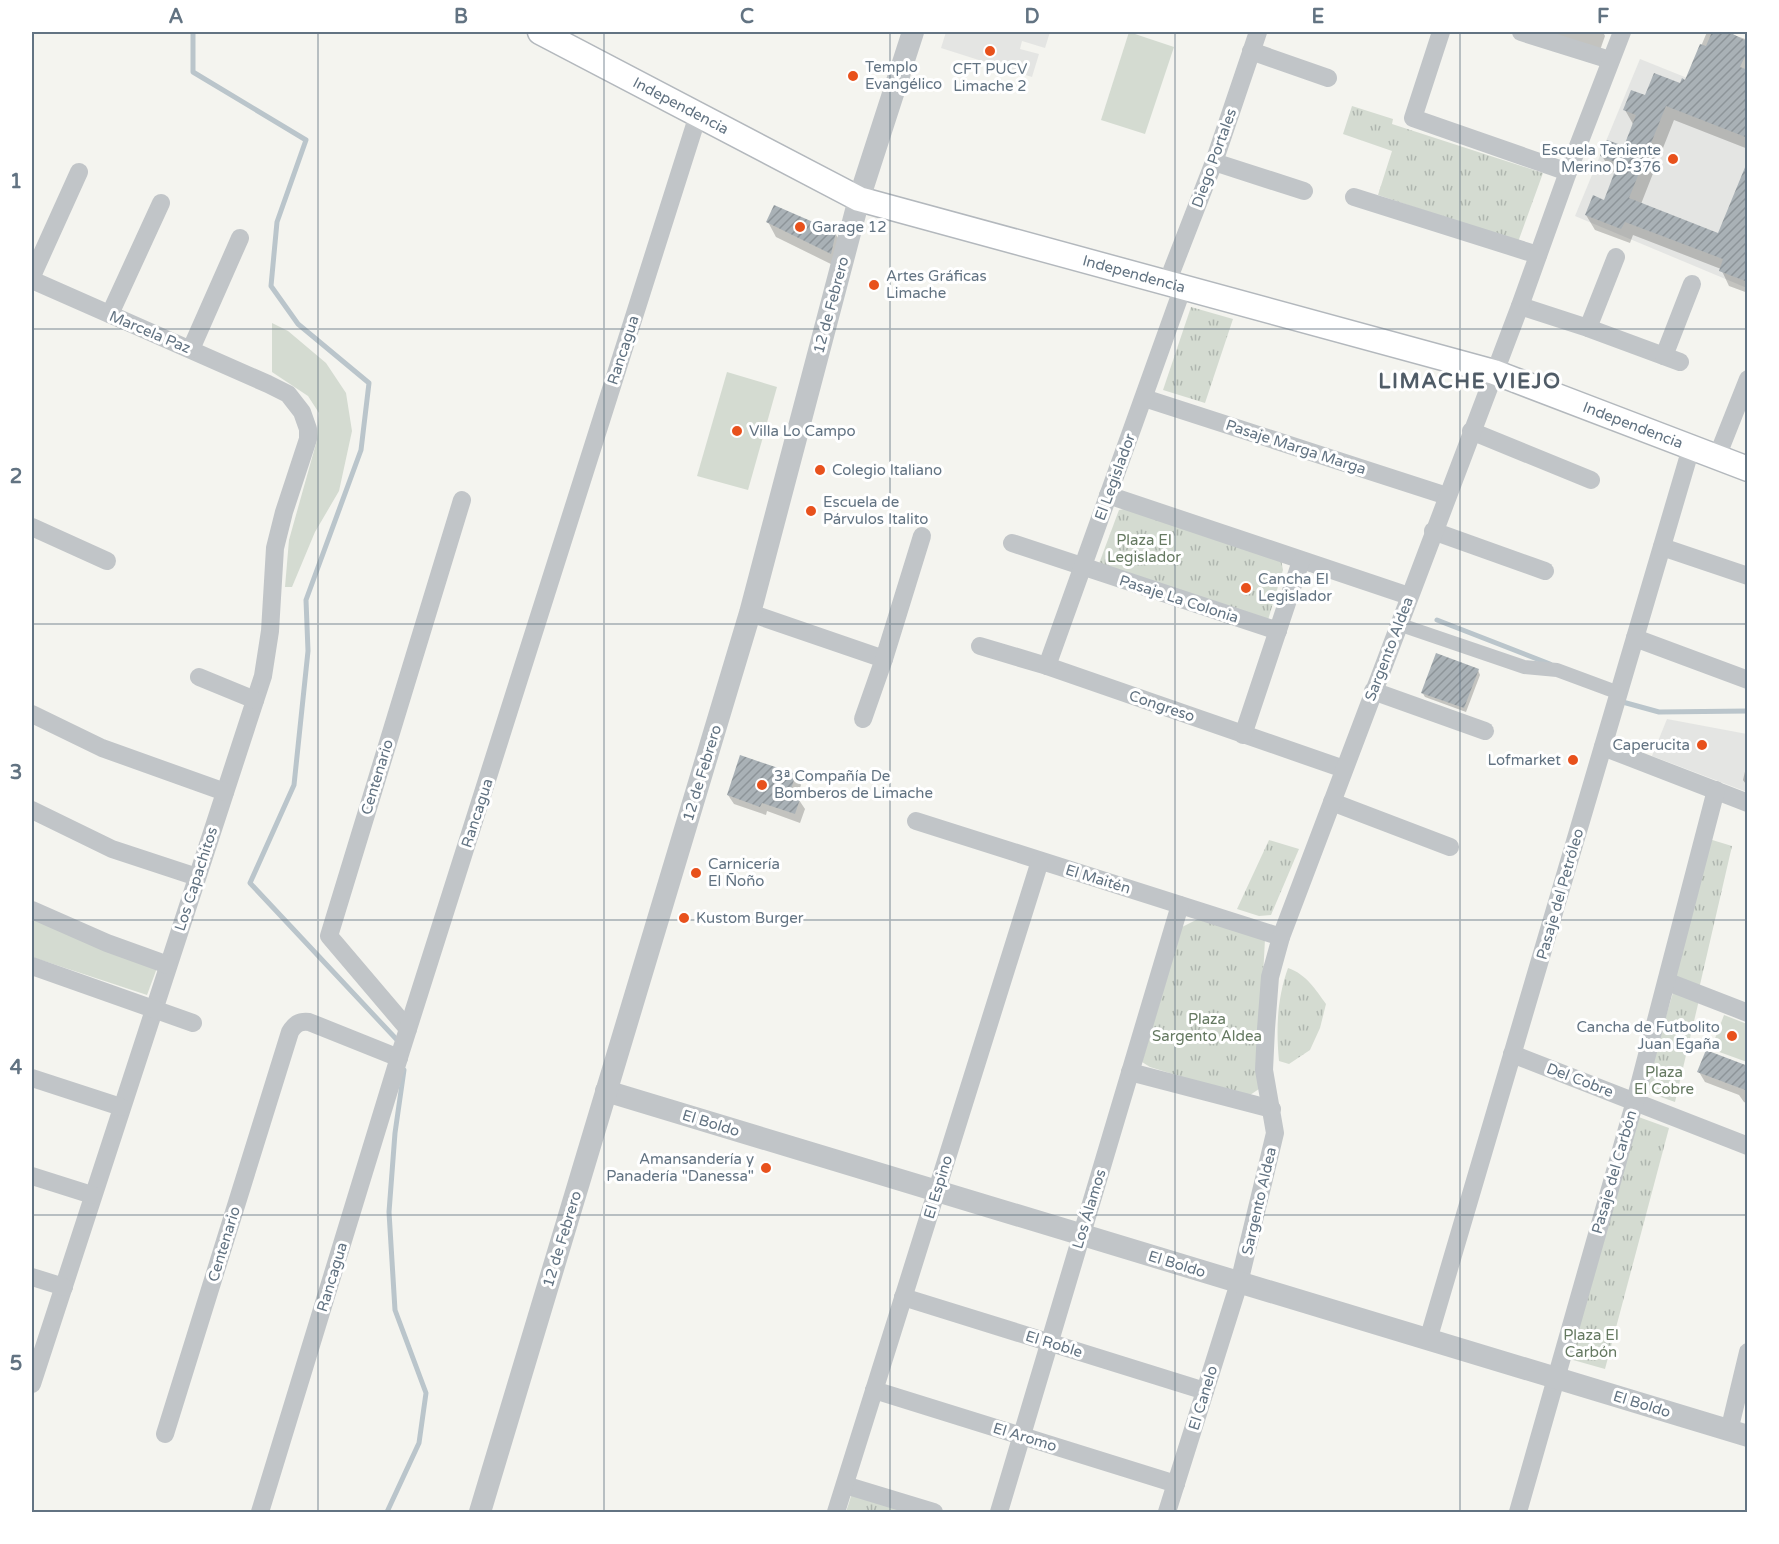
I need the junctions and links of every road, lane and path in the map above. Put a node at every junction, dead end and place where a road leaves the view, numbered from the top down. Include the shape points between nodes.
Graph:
1 (540, 32) edge
2 (913, 32) edge
3 (1258, 32) edge
4 (1442, 32) edge
5 (1521, 32) edge
6 (1622, 32) edge
7 (569, 38) edge
8 (1251, 51) junction
9 (1610, 60) junction
10 (1328, 78) dead end
11 (698, 115) junction
12 (1214, 162) junction
13 (79, 172) dead end
14 (1568, 172) junction
15 (1304, 190) dead end
16 (1354, 197) dead end
17 (859, 199) junction
18 (161, 203) dead end
19 (240, 238) dead end
20 (1538, 255) junction
21 (1616, 257) dead end
22 (32, 276) edge
23 (32, 280) edge
24 (1692, 284) dead end
25 (1175, 285) junction
26 (1520, 306) junction
27 (110, 314) junction
28 (1588, 328) junction
29 (191, 349) junction
30 (1494, 372) junction
31 (1748, 379) edge
32 (268, 384) joint
33 (1144, 398) junction
34 (1471, 431) junction
35 (1691, 448) junction
36 (1717, 457) junction
37 (1748, 469) edge
38 (1591, 480) dead end
39 (1108, 495) junction
40 (1447, 496) junction
41 (462, 501) dead end
42 (32, 527) edge
43 (1433, 531) junction
44 (922, 536) dead end
45 (1012, 543) dead end
46 (1662, 547) junction
47 (107, 561) dead end
48 (1300, 561) junction
49 (1083, 568) junction
50 (1545, 571) dead end
51 (1748, 576) edge
52 (1409, 596) junction
53 (750, 613) junction
54 (1398, 624) junction
55 (1278, 632) junction
56 (1635, 638) junction
57 (980, 646) dead end
58 (884, 659) junction
59 (1047, 666) junction
60 (199, 677) dead end
61 (1747, 680) edge
62 (1373, 691) junction
63 (1618, 698) junction
64 (255, 700) junction
65 (32, 714) edge
66 (863, 719) dead end
67 (1485, 730) dead end
68 (1244, 735) junction
69 (1603, 747) junction
70 (1344, 769) junction
71 (1716, 790) junction
72 (225, 792) junction
73 (1332, 802) junction
74 (1748, 803) edge
75 (32, 810) edge
76 (916, 821) dead end
77 (1450, 848) dead end
78 (1040, 861) junction
79 (197, 877) junction
80 (1180, 905) junction
81 (32, 910) edge
82 (1281, 937) junction
83 (168, 965) junction
84 (32, 966) edge
85 (1668, 982) junction
86 (154, 1009) junction
87 (1748, 1013) edge
88 (193, 1023) dead end
89 (403, 1045) junction
90 (1512, 1054) junction
91 (1130, 1072) junction
92 (32, 1078) edge
93 (606, 1091) junction
94 (1635, 1101) junction
95 (121, 1107) junction
96 (1272, 1109) junction
97 (1748, 1146) edge
98 (32, 1176) edge
99 (937, 1191) junction
100 (93, 1195) junction
101 (1081, 1235) junction
102 (32, 1277) edge
103 (1239, 1283) junction
104 (64, 1287) junction
105 (903, 1298) junction
106 (1428, 1340) junction
107 (1049, 1343) junction
108 (1748, 1352) edge
109 (32, 1378) edge
110 (1555, 1378) junction
111 (874, 1390) junction
112 (1205, 1391) junction
113 (165, 1434) dead end
114 (1738, 1434) edge
115 (1022, 1436) junction
116 (1176, 1484) junction
117 (845, 1485) junction
118 (260, 1512) edge
119 (480, 1512) edge
120 (836, 1512) edge
121 (934, 1512) edge
122 (999, 1512) edge
123 (1167, 1512) edge
124 (1518, 1512) edge

1 - 7 main road, Independencia
2 - 17 street, 12 de Febrero
3 - 8 street, Diego Portales
4 - 14 street via 1413,118
5 - 9 street
6 - 9 street, Sargento Aldea
7 - 11 main road, Independencia
8 - 10 street
8 - 12 street, Diego Portales
9 - 14 street, Sargento Aldea
11 - 17 main road, Independencia
11 - 89 street, Rancagua
12 - 15 street
12 - 25 street, Diego Portales
13 - 22 street
14 - 20 street, Sargento Aldea
16 - 20 street
17 - 25 main road, Independencia
17 - 53 street, 12 de Febrero
18 - 27 street
19 - 29 street
20 - 26 street, Sargento Aldea
21 - 28 street
23 - 27 street, Marcela Paz
24 - 28 street via 1672,359
25 - 30 main road, Independencia
25 - 33 street, El Legislador
26 - 28 street
26 - 30 street, Sargento Aldea
27 - 29 street, Marcela Paz
29 - 32 street, Marcela Paz
30 - 34 street, Sargento Aldea
30 - 35 main road, Independencia
31 - 36 street
32 - 64 street, Los Capachitos via 288,394 302,412 308,439 275,548 268,656
33 - 39 street, El Legislador
33 - 40 street, Pasaje Marga Marga
34 - 38 street
34 - 40 street, Sargento Aldea
35 - 36 main road, Independencia
35 - 46 street, Pasaje del Petróleo
36 - 37 main road, Independencia
39 - 48 street
39 - 49 street, El Legislador
40 - 43 street, Sargento Aldea
41 - 89 street, Centenario via 329,936
42 - 47 street
43 - 50 street
43 - 52 street, Sargento Aldea
44 - 58 street
45 - 49 street, Pasaje La Colonia
46 - 51 street
46 - 56 street, Pasaje del Petróleo
48 - 52 street
48 - 55 street
49 - 55 street, Pasaje La Colonia
49 - 59 street, El Legislador
52 - 54 street, Sargento Aldea
53 - 58 street
53 - 93 street, 12 de Febrero
54 - 62 street, Sargento Aldea
54 - 63 street via 1524,667 1557,670
55 - 68 street
56 - 61 street
56 - 63 street, Pasaje del Petróleo
57 - 59 street, Congreso
58 - 66 street
59 - 68 street, Congreso
60 - 64 street
62 - 67 street
62 - 70 street, Sargento Aldea
63 - 69 street, Pasaje del Petróleo
64 - 72 street, Los Capachitos
65 - 72 street via 102,748
68 - 70 street, Congreso
69 - 71 street
69 - 90 street, Pasaje del Petróleo
70 - 73 street, Sargento Aldea
71 - 74 street
71 - 85 street, Pasaje del Carbón
72 - 79 street, Los Capachitos
73 - 77 street
73 - 82 street, Sargento Aldea
75 - 79 street via 112,849
76 - 78 street, El Maitén
78 - 80 street, El Maitén
78 - 99 street, El Espino
79 - 83 street, Los Capachitos
80 - 82 street, El Maitén
80 - 91 street, Los Álamos
81 - 83 street
82 - 96 street, Sargento Aldea via 1270,977 1266,1029 1264,1070
83 - 86 street, Los Capachitos
84 - 86 street
85 - 87 street
85 - 94 street, Pasaje del Carbón
86 - 88 street
86 - 95 street, Los Capachitos
89 - 113 street, Centenario via 309,1022 294,1026
89 - 118 street, Rancagua
90 - 94 street, Del Cobre
90 - 106 street, Pasaje del Petróleo
91 - 96 street
91 - 101 street, Los Álamos
92 - 95 street
93 - 99 street, El Boldo
93 - 119 street, 12 de Febrero
94 - 97 street, Del Cobre
94 - 110 street, Pasaje del Carbón
95 - 100 street, Los Capachitos
96 - 103 street, Sargento Aldea via 1275,1133
98 - 100 street
99 - 101 street, El Boldo
99 - 105 street, El Espino
100 - 104 street, Los Capachitos
101 - 103 street, El Boldo
101 - 107 street, Los Álamos
102 - 104 street
103 - 106 street, El Boldo
103 - 112 street, El Canelo
104 - 109 street, Los Capachitos
105 - 107 street, El Roble
105 - 111 street, El Espino
106 - 110 street, El Boldo
107 - 112 street, El Roble
107 - 115 street, Los Álamos
108 - 114 street
110 - 114 street, El Boldo
110 - 124 street, Pasaje del Carbón
111 - 115 street, El Aromo
111 - 117 street, El Espino
112 - 116 street, El Canelo
115 - 116 street, El Aromo
115 - 122 street, Los Álamos
116 - 123 street, El Canelo
117 - 120 street, El Espino
117 - 121 street

